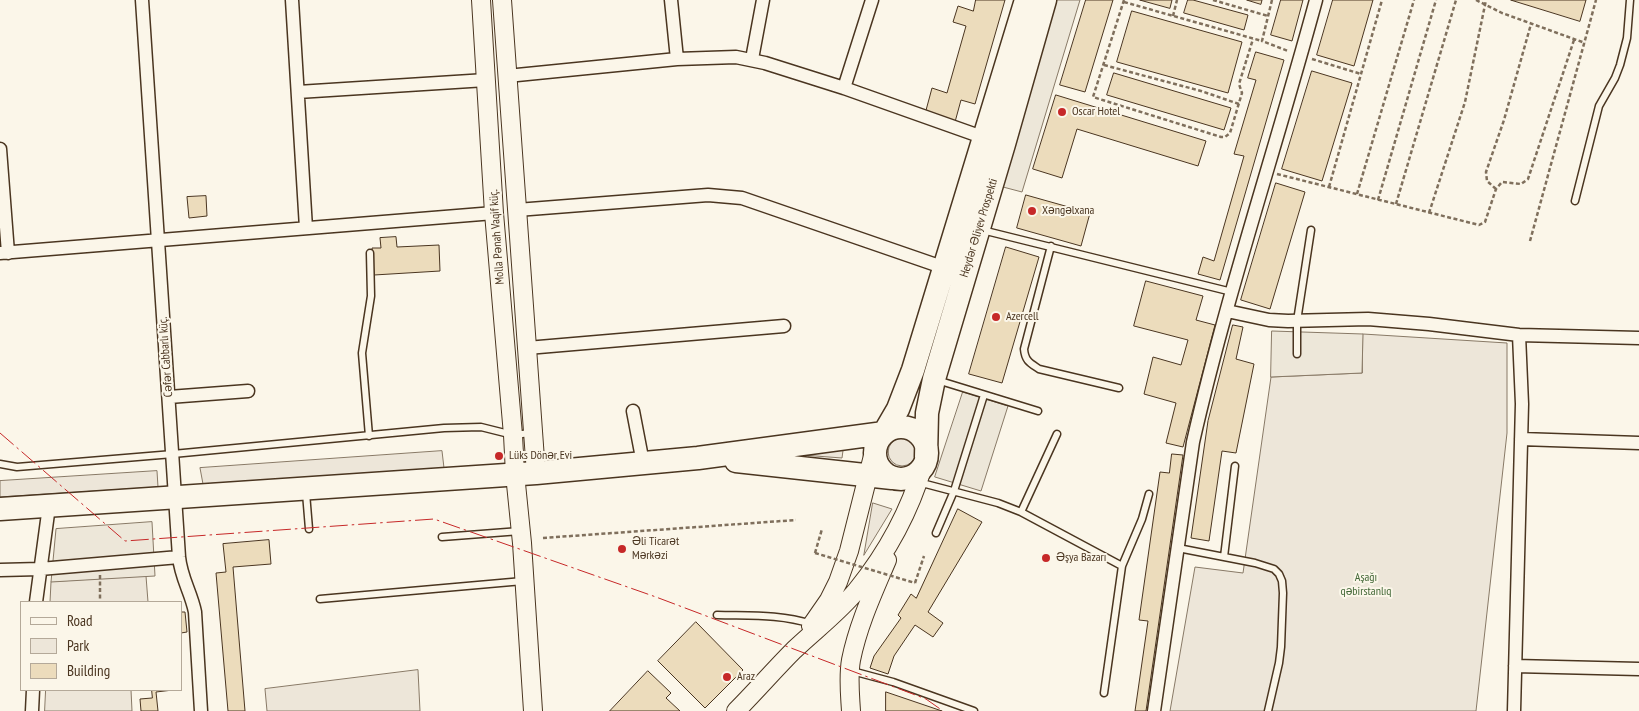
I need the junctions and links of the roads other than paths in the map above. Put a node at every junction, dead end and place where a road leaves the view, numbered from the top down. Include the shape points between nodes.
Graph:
1 (142, 0) edge
2 (292, 0) edge
3 (481, 0) edge
4 (502, 0) edge
5 (671, 0) edge
6 (763, 0) edge
7 (872, 0) edge
8 (1026, 0) edge
9 (1044, 0) edge
10 (1316, 0) edge
11 (1630, 0) edge
12 (677, 59) junction
13 (752, 60) junction
14 (507, 76) junction
15 (486, 80) junction
16 (844, 88) junction
17 (298, 92) junction
18 (985, 138) junction
19 (0, 149) edge
20 (1575, 201) dead end
21 (517, 210) junction
22 (494, 213) junction
23 (306, 228) junction
24 (978, 229) junction
25 (1312, 230) dead end
26 (159, 240) junction
27 (1051, 246) junction
28 (4, 253) edge
29 (370, 253) dead end
30 (945, 268) junction
31 (1232, 292) junction
32 (1227, 310) junction
33 (1296, 321) junction
34 (784, 326) dead end
35 (1519, 334) junction
36 (1639, 338) edge
37 (527, 348) junction
38 (1296, 354) dead end
39 (934, 379) junction
40 (1119, 388) dead end
41 (248, 391) dead end
42 (984, 395) junction
43 (169, 397) junction
44 (1038, 411) dead end
45 (633, 412) dead end
46 (534, 433) junction
47 (513, 434) junction
48 (1057, 434) dead end
49 (369, 436) junction
50 (1521, 439) junction
51 (879, 441) junction
52 (1639, 443) edge
53 (173, 454) junction
54 (698, 458) junction
55 (643, 462) junction
56 (0, 464) edge
57 (1235, 466) dead end
58 (912, 472) junction
59 (526, 473) junction
60 (868, 475) junction
61 (305, 489) junction
62 (954, 491) junction
63 (1149, 494) dead end
64 (175, 498) junction
65 (49, 506) junction
66 (0, 509) edge
67 (908, 510) junction
68 (1022, 512) junction
69 (309, 529) dead end
70 (521, 530) junction
71 (936, 533) dead end
72 (442, 537) dead end
73 (1178, 548) junction
74 (179, 557) junction
75 (1224, 557) junction
76 (1122, 566) junction
77 (40, 569) junction
78 (0, 570) edge
79 (524, 581) junction
80 (320, 600) dead end
81 (36, 601) edge
82 (718, 615) dead end
83 (812, 624) junction
84 (794, 651) junction
85 (1515, 666) junction
86 (1639, 669) edge
87 (850, 670) junction
88 (33, 691) edge
89 (1104, 693) dead end
90 (32, 711) edge
91 (201, 711) edge
92 (533, 711) edge
93 (736, 711) edge
94 (851, 711) edge
95 (974, 711) edge
96 (1154, 711) edge
97 (1268, 711) edge
98 (1514, 711) edge

1 - 26 street, Cəfər Cabbarlı küç.
2 - 17 street
3 - 15 street, Molla Pənah Vaqif küç.
4 - 14 street, Molla Pənah Vaqif küç.
5 - 12 street
6 - 13 street
7 - 16 street
8 - 18 highway, Heydər Əliyev Prospekti
9 - 24 highway, Heydər Əliyev Prospekti
10 - 31 street
11 - 20 lane via 1627,38 1620,65 1599,106
12 - 13 street via 736,57
12 - 14 street
13 - 16 street
14 - 21 street, Molla Pənah Vaqif küç.
15 - 17 street
15 - 22 street, Molla Pənah Vaqif küç.
16 - 18 street
17 - 23 street
18 - 30 highway, Heydər Əliyev Prospekti
19 - 28 street
21 - 30 street via 722,195 742,198
21 - 37 street, Molla Pənah Vaqif küç.
22 - 23 street
22 - 47 street, Molla Pənah Vaqif küç.
23 - 26 street
24 - 27 lane
24 - 39 highway, Heydər Əliyev Prospekti
25 - 33 lane
26 - 28 street
26 - 43 street, Cəfər Cabbarlı küç.
27 - 31 lane
27 - 40 lane via 1024,357 1039,369
29 - 49 lane via 371,296 362,353
30 - 51 highway, Heydər Əliyev Prospekti via 914,370 898,409
31 - 32 street
32 - 33 street via 1269,320
32 - 73 street via 1193,442
33 - 35 street via 1368,319
33 - 38 lane
34 - 37 street
35 - 36 street
35 - 50 street
37 - 46 street, Molla Pənah Vaqif küç.
39 - 42 lane
39 - 58 highway, Heydər Əliyev Prospekti
41 - 43 street
42 - 44 lane
42 - 62 lane
43 - 53 street, Cəfər Cabbarlı küç.
45 - 55 street
46 - 47 lane
46 - 59 street, Molla Pənah Vaqif küç.
47 - 49 lane via 481,427
47 - 59 street, Molla Pənah Vaqif küç.
48 - 68 lane
49 - 53 lane
50 - 52 street
50 - 85 street
51 - 54 highway
51 - 58 highway via 875,458 884,473
51 - 58 highway via 892,428 910,428 917,433 926,448
51 - 60 street, Heydər Əliyev Prospekti
53 - 56 lane via 17,467
53 - 64 street, Cəfər Cabbarlı küç.
54 - 55 highway
54 - 60 highway
55 - 59 highway
57 - 75 lane
58 - 60 highway
58 - 62 lane
58 - 67 street, Heydər Əliyev Prospekti
59 - 61 highway
59 - 70 street
60 - 83 street, Heydər Əliyev Prospekti via 838,582
61 - 64 highway
61 - 69 lane
62 - 68 lane
62 - 71 lane
63 - 76 lane
64 - 65 highway
64 - 74 street, Cəfər Cabbarlı küç.
65 - 66 highway
65 - 77 street
67 - 84 street, Heydər Əliyev Prospekti via 857,590
67 - 87 street via 865,612
68 - 76 lane
70 - 72 lane
70 - 79 street
73 - 75 lane
73 - 96 street
74 - 77 street
74 - 91 street, Cəfər Cabbarlı küç. via 196,619
75 - 97 lane via 1274,569 1282,581 1281,647
76 - 89 lane
77 - 78 street
77 - 81 street
79 - 80 lane
79 - 92 street
82 - 83 lane via 782,617
83 - 84 street, Heydər Əliyev Prospekti
84 - 93 street, Heydər Əliyev Prospekti
85 - 86 street
85 - 98 street
87 - 94 street
87 - 95 lane
88 - 90 street

